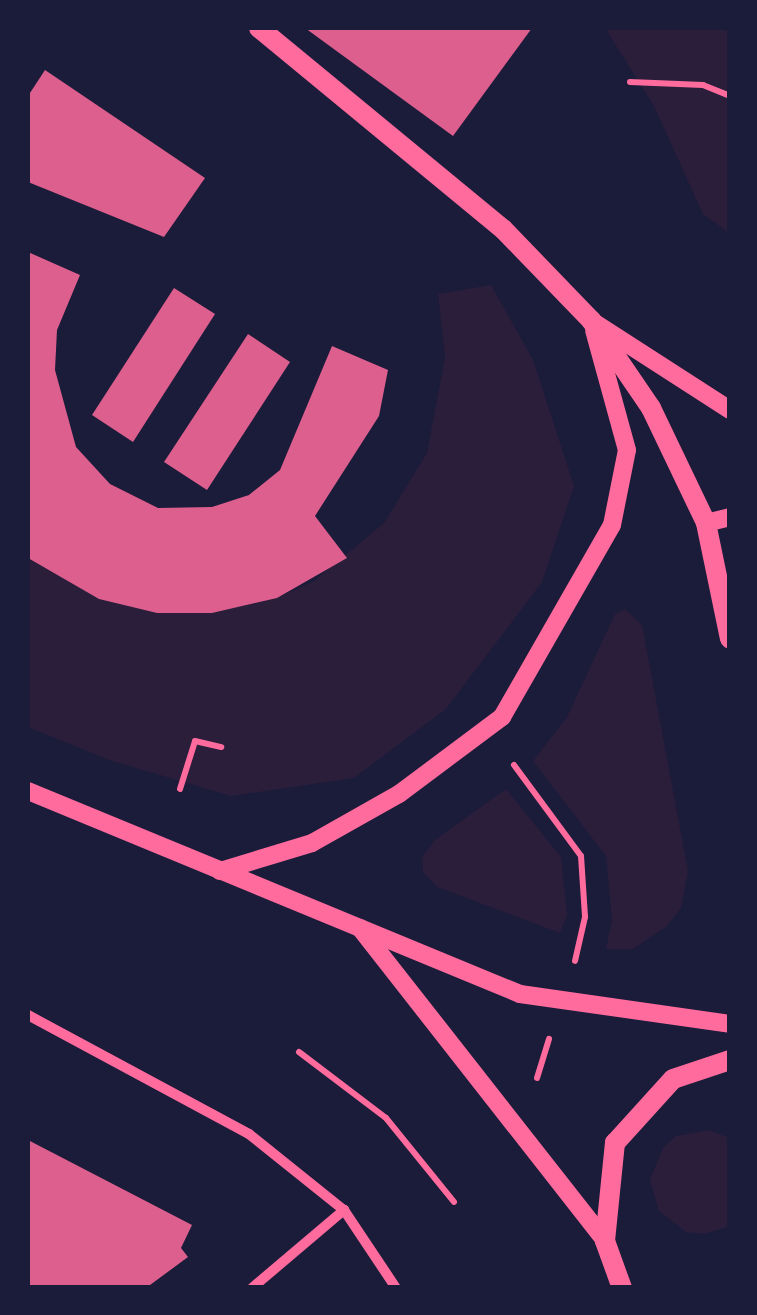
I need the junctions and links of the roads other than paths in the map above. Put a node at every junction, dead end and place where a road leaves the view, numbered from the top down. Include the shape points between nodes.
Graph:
1 (259, 28) edge
2 (591, 320) junction
3 (730, 410) edge
4 (730, 517) edge
5 (706, 524) junction
6 (730, 638) edge
7 (28, 791) edge
8 (220, 871) junction
9 (360, 928) junction
10 (28, 1015) edge
11 (730, 1024) edge
12 (730, 1060) edge
13 (344, 1210) junction
14 (605, 1241) junction
15 (252, 1288) edge
16 (396, 1288) edge
17 (622, 1288) edge

1 - 2 main road via 503,229
2 - 3 street
2 - 5 main road via 650,408
2 - 8 street via 626,450 612,524 502,717 399,794 312,843
4 - 5 street
5 - 6 main road
7 - 8 street
8 - 9 street
9 - 11 street via 520,994
9 - 14 street
10 - 13 street via 202,1104
12 - 14 main road via 673,1079 615,1143
13 - 15 street
13 - 16 street
14 - 17 main road

